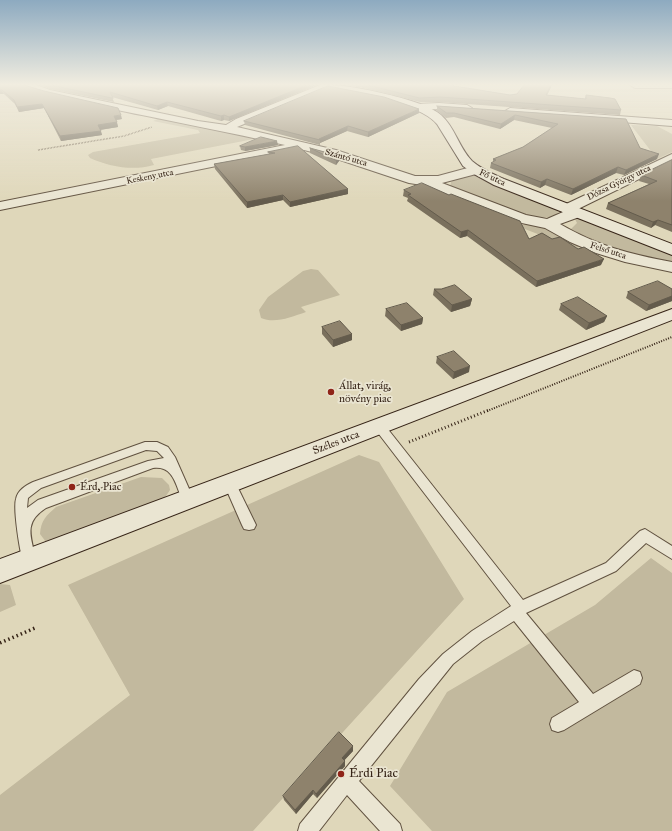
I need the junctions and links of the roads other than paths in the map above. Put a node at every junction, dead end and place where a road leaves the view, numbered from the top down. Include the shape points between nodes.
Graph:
1 (200, 124) edge
2 (236, 124) edge
3 (440, 124) edge
4 (651, 124) edge
5 (230, 130) junction
6 (672, 131) edge
7 (300, 146) junction
8 (672, 158) edge
9 (475, 170) junction
10 (426, 182) junction
11 (0, 206) edge
12 (572, 211) junction
13 (549, 224) junction
14 (672, 250) edge
15 (672, 267) edge
16 (672, 314) edge
17 (379, 426) junction
18 (174, 468) junction
19 (230, 484) junction
20 (188, 500) junction
21 (24, 524) junction
22 (249, 525) dead end
23 (672, 553) edge
24 (29, 560) junction
25 (0, 571) edge
26 (519, 610) junction
27 (634, 678) dead end
28 (591, 704) junction
29 (558, 724) dead end
30 (347, 782) junction
31 (389, 830) edge
32 (306, 831) edge

1 - 5 street, Szántó utca
2 - 5 street
3 - 9 street, Fő utca via 463,158
4 - 6 street
5 - 7 street, Szántó utca
7 - 10 street, Szántó utca via 332,153
7 - 11 street, Keskeny utca
8 - 12 street, Dózsa György utca
9 - 10 street, Szántó utca via 443,180
9 - 12 street, Fő utca
10 - 13 street, Felső utca via 522,219
12 - 13 street
12 - 14 street
13 - 15 street, Felső utca via 598,249 622,257
16 - 17 street, Széles utca
17 - 19 street, Széles utca
17 - 26 lane
18 - 20 lane
18 - 21 lane via 168,464 152,464 62,497 32,509
18 - 21 lane via 166,451 161,447 145,446 38,485 28,489 20,503
19 - 20 street, Széles utca
19 - 22 lane
20 - 24 street, Széles utca
21 - 24 lane
23 - 26 lane via 645,535 611,567
24 - 25 street, Széles utca
26 - 28 lane
26 - 30 lane via 448,659
27 - 28 lane
28 - 29 lane
30 - 31 lane
30 - 32 lane

